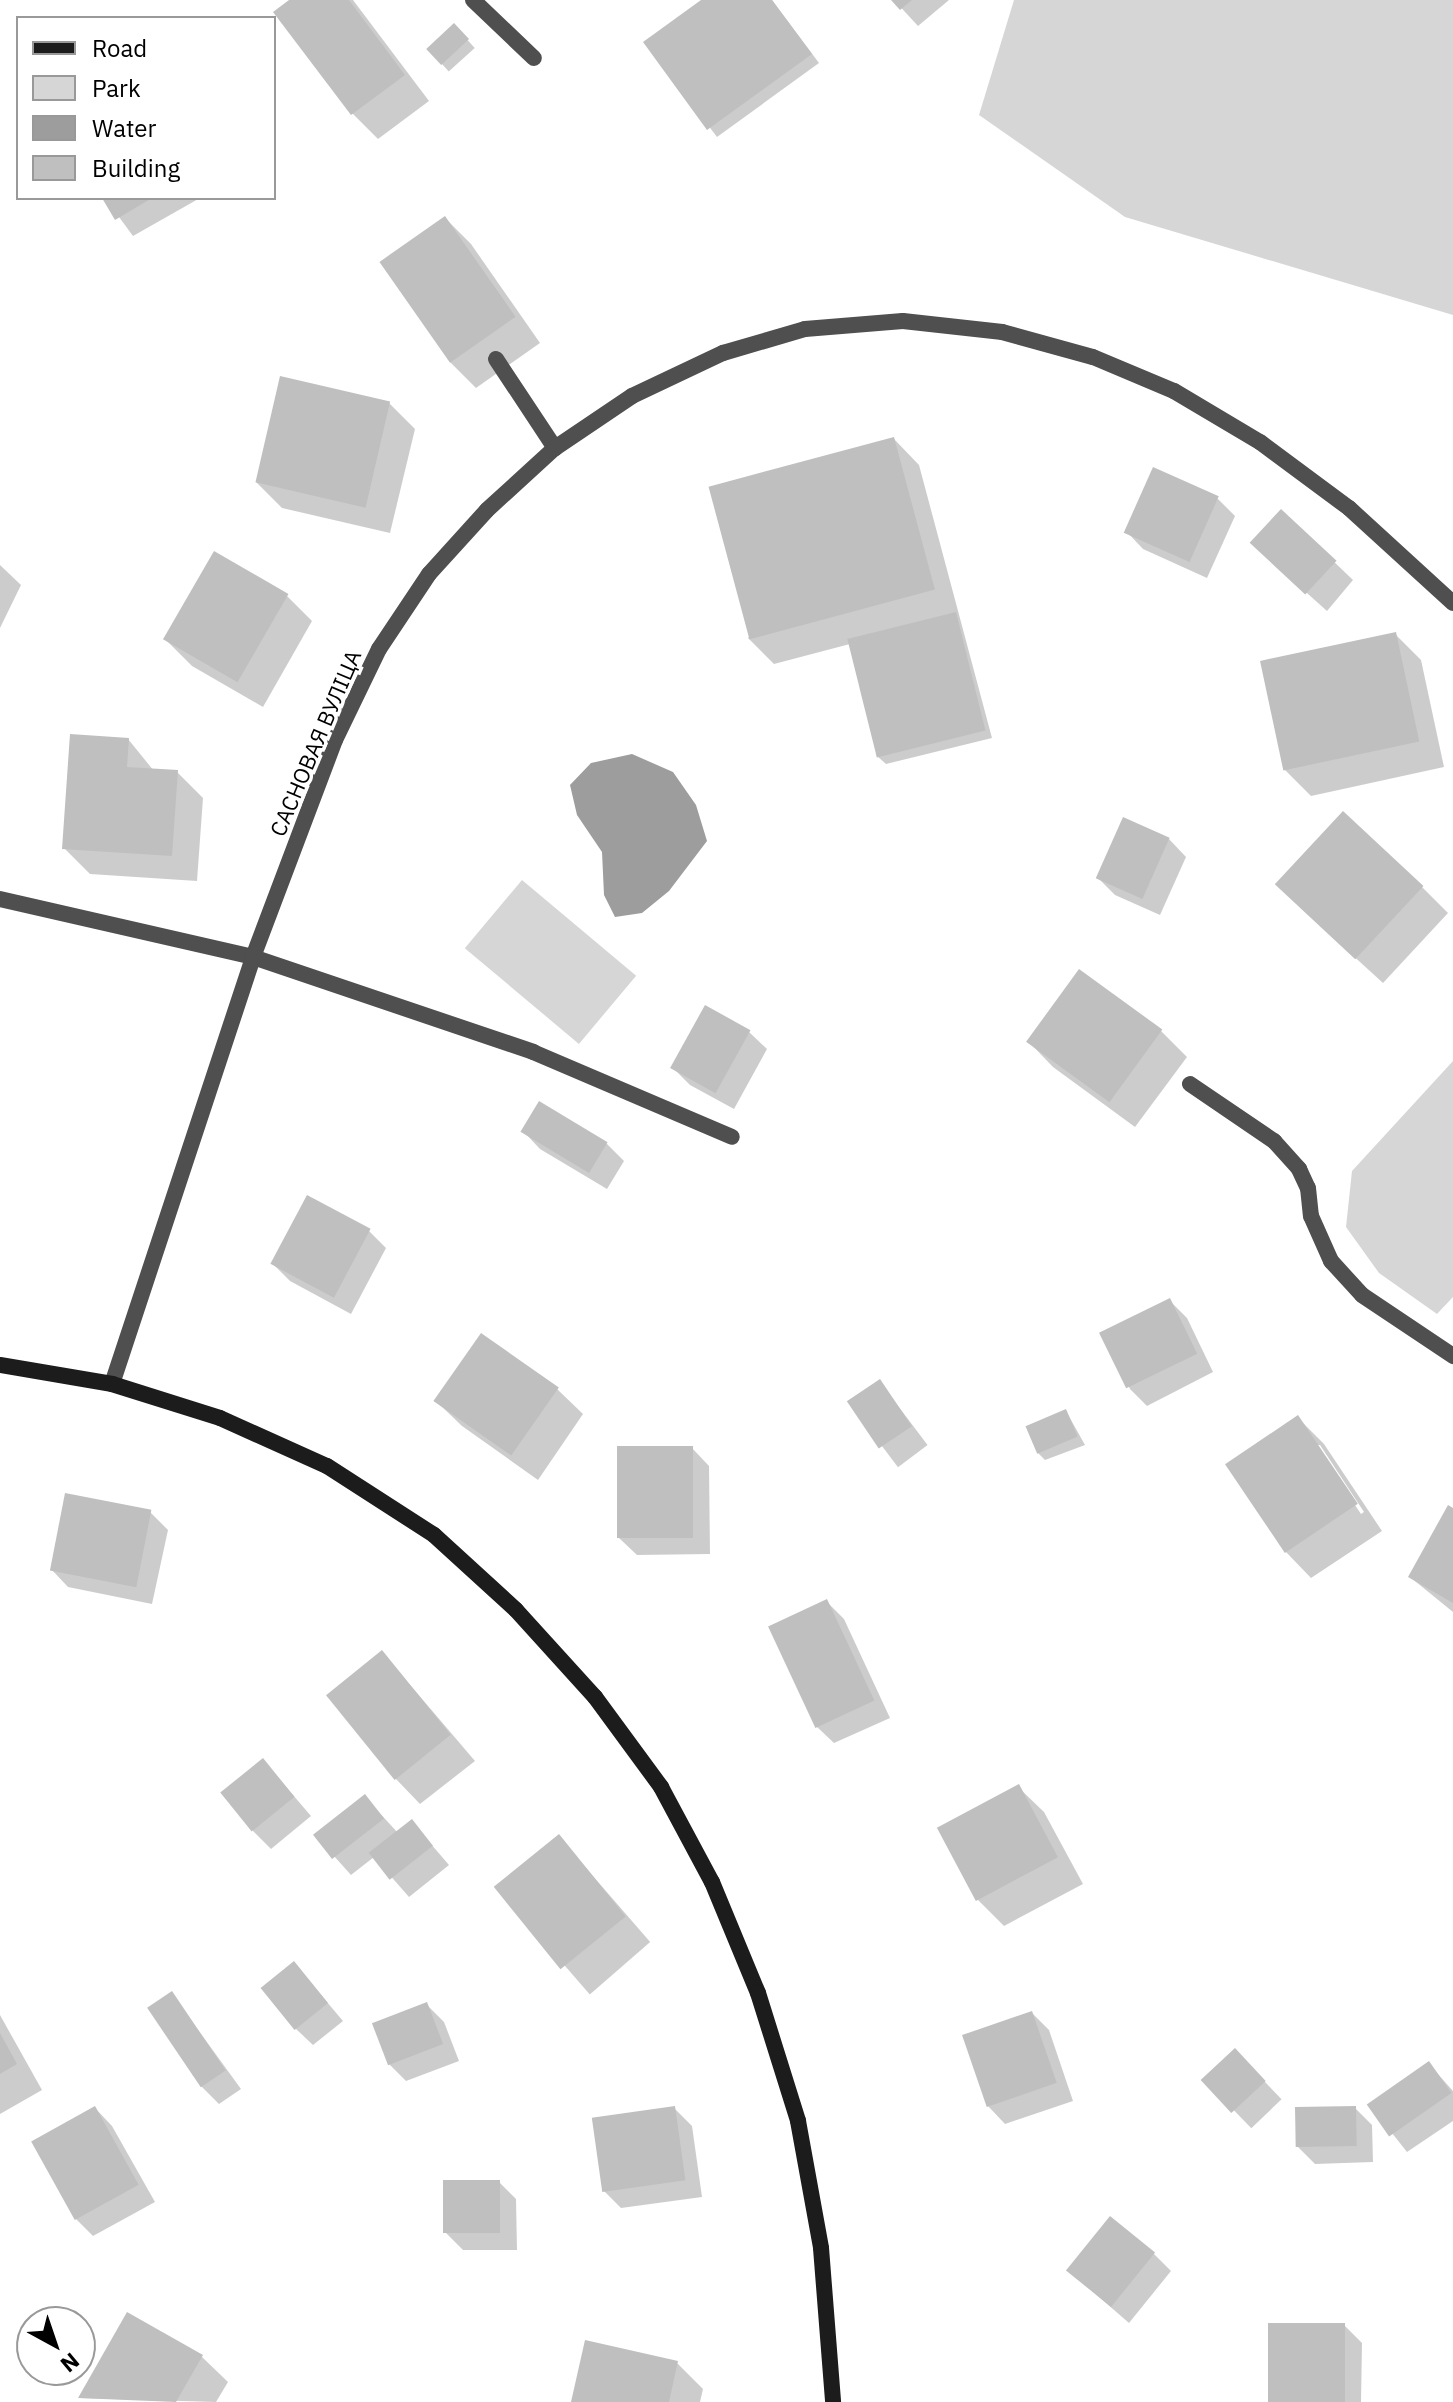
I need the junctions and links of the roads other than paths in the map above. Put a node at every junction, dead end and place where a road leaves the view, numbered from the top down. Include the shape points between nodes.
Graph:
1 (473, 0) edge
2 (534, 58) dead end
3 (496, 359) dead end
4 (555, 448) junction
5 (1453, 603) edge
6 (0, 899) edge
7 (253, 957) junction
8 (1190, 1084) dead end
9 (732, 1137) dead end
10 (1453, 1356) edge
11 (0, 1365) edge
12 (112, 1384) junction
13 (833, 2402) edge

1 - 2 street
3 - 4 street
4 - 5 street, САСНОВАЯ ВУЛІЦА via 632,396 723,353 805,329 903,321 1002,332 1093,357 1174,391 1260,442 1349,508
4 - 7 street, САСНОВАЯ ВУЛІЦА via 487,510 429,574 379,649 335,740
6 - 7 street
7 - 9 street via 533,1052
7 - 12 street, САСНОВАЯ ВУЛІЦА
8 - 10 street via 1274,1141 1291,1159 1308,1188 1311,1216 1331,1261 1362,1295
11 - 12 street
12 - 13 street via 220,1418 327,1466 434,1535 516,1610 595,1697 661,1787 712,1882 758,1993 798,2121 821,2248

